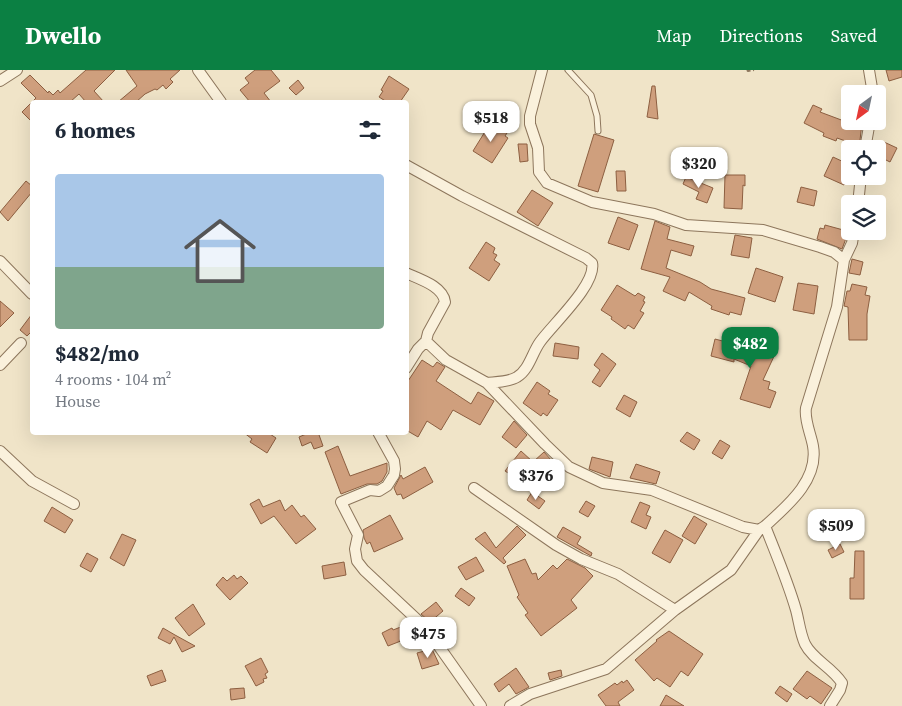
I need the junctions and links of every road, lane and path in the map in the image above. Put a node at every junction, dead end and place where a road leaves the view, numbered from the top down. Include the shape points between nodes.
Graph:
1 (17, 70) edge
2 (198, 70) edge
3 (542, 70) edge
4 (568, 70) edge
5 (747, 70) edge
6 (754, 70) edge
7 (869, 70) edge
8 (0, 81) edge
9 (872, 85) edge
10 (220, 100) edge
11 (598, 131) dead end
12 (409, 167) edge
13 (852, 240) edge
14 (844, 260) junction
15 (0, 261) edge
16 (409, 275) edge
17 (30, 292) edge
18 (426, 342) junction
19 (21, 343) dead end
20 (409, 363) edge
21 (0, 365) edge
22 (487, 383) junction
23 (380, 435) edge
24 (0, 451) edge
25 (474, 488) dead end
26 (74, 504) dead end
27 (762, 528) junction
28 (675, 610) junction
29 (481, 706) edge
30 (510, 706) edge
31 (830, 706) edge

1 - 8 street
2 - 10 street
3 - 14 street via 530,124 538,148 539,172 547,183 592,202 654,214 686,225 763,230 834,252
4 - 11 lane via 592,95
5 - 6 path
7 - 9 street
12 - 22 street via 592,263 592,272 573,304 541,340 525,370 517,377
13 - 14 street
14 - 27 street via 837,307 805,414 814,448 812,467 802,489
15 - 17 street
16 - 18 street via 439,290 444,297 445,302
18 - 20 street
18 - 22 street via 446,360
19 - 21 street
22 - 27 street via 570,467 603,483 652,490 743,527
23 - 29 street via 394,461 394,475 379,491 370,490 341,502 358,535 357,560 426,628
24 - 26 street via 32,481
25 - 28 street via 556,544 581,559 618,574
27 - 28 street via 731,570
27 - 31 street via 796,609 806,645 842,682
28 - 30 street via 606,669 530,694

